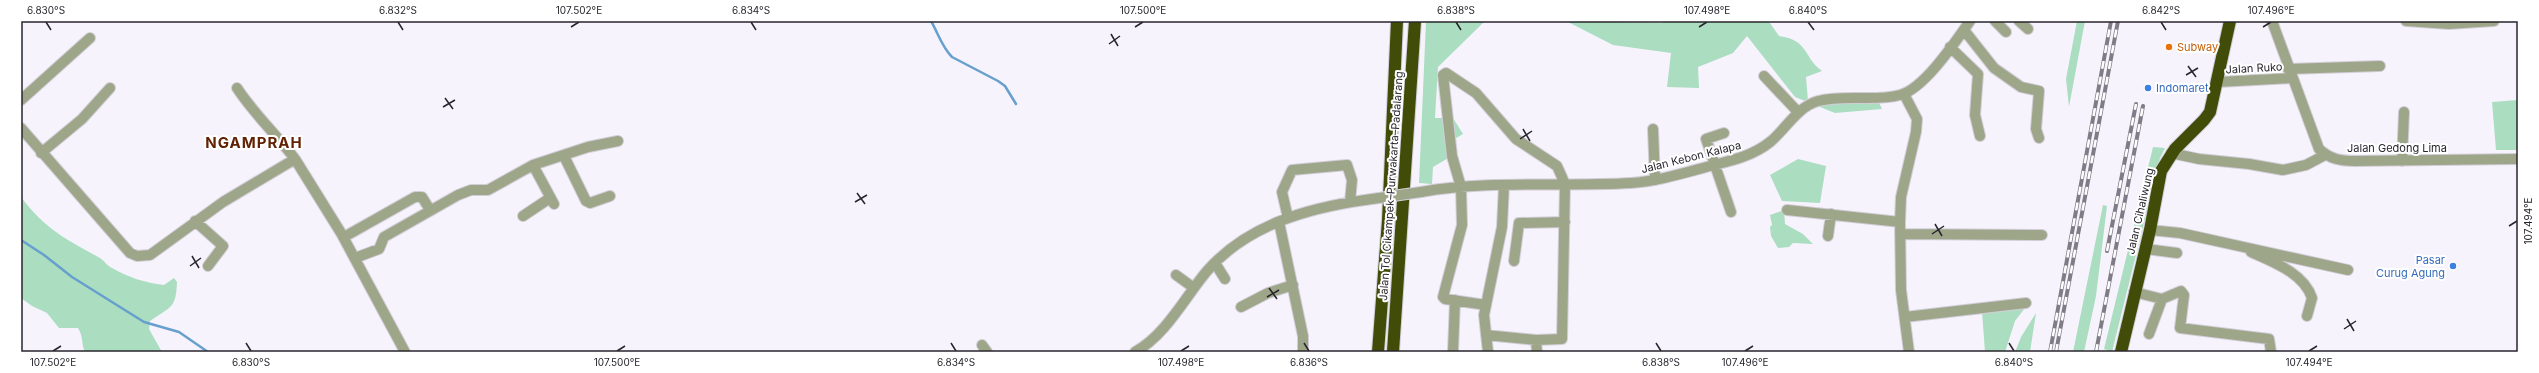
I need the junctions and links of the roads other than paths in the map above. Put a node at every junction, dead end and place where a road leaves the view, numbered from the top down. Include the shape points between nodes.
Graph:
1 (1397, 21) edge
2 (1415, 21) edge
3 (1995, 21) edge
4 (2019, 21) edge
5 (2230, 21) edge
6 (2272, 21) edge
7 (2406, 21) edge
8 (2494, 21) edge
9 (1967, 25) edge
10 (2028, 29) dead end
11 (2006, 32) dead end
12 (90, 38) dead end
13 (1950, 47) junction
14 (2380, 66) dead end
15 (2290, 74) junction
16 (1764, 76) dead end
17 (2218, 82) junction
18 (110, 88) dead end
19 (237, 88) dead end
20 (1904, 94) junction
21 (21, 100) edge
22 (1798, 112) junction
23 (2404, 112) dead end
24 (21, 128) edge
25 (1653, 129) dead end
26 (1724, 133) dead end
27 (1980, 136) dead end
28 (2040, 138) dead end
29 (618, 141) dead end
30 (41, 153) junction
31 (2172, 153) junction
32 (2326, 155) junction
33 (564, 156) junction
34 (294, 159) junction
35 (2518, 159) edge
36 (2402, 161) junction
37 (533, 165) junction
38 (1716, 165) junction
39 (1656, 180) junction
40 (1565, 184) junction
41 (1504, 185) junction
42 (1461, 188) junction
43 (610, 196) dead end
44 (1350, 202) junction
45 (430, 210) junction
46 (1787, 210) dead end
47 (1731, 212) dead end
48 (1831, 214) junction
49 (523, 216) dead end
50 (1284, 220) junction
51 (195, 221) junction
52 (1565, 222) junction
53 (1900, 222) junction
54 (2150, 230) junction
55 (1902, 234) junction
56 (2042, 235) dead end
57 (1828, 236) dead end
58 (344, 237) junction
59 (2235, 244) junction
60 (2146, 249) junction
61 (2177, 253) dead end
62 (355, 258) junction
63 (1514, 261) dead end
64 (1215, 263) junction
65 (208, 266) dead end
66 (2348, 270) dead end
67 (1176, 275) dead end
68 (1225, 279) dead end
69 (1293, 285) junction
70 (1194, 288) junction
71 (2134, 292) junction
72 (2162, 299) junction
73 (1455, 300) junction
74 (2026, 303) dead end
75 (1486, 305) junction
76 (1241, 307) dead end
77 (2307, 316) dead end
78 (1905, 317) junction
79 (2149, 334) dead end
80 (1486, 335) junction
81 (1536, 340) junction
82 (1141, 350) edge
83 (405, 352) edge
84 (1303, 352) edge
85 (1378, 352) edge
86 (1393, 352) edge
87 (1453, 352) edge
88 (1488, 352) edge
89 (1537, 352) edge
90 (1909, 352) edge
91 (2121, 352) edge
92 (2271, 352) edge

1 - 85 highway, Jalan Tol Cikampek–Purwakarta–Padalarang via 1388,220
2 - 86 highway, Jalan Tol Cikampek–Purwakarta–Padalarang
3 - 11 street
4 - 10 street
5 - 17 highway, Jalan Cihaliwung
6 - 15 street
7 - 8 street via 2449,24
9 - 13 street, Jalan Kebon Kalapa
9 - 28 street via 1994,68 2021,87 2039,91 2036,129
12 - 21 street
13 - 20 street, Jalan Kebon Kalapa via 1929,76
13 - 27 street via 1978,74 1974,115
14 - 15 street, Jalan Ruko
15 - 17 street, Jalan Ruko
15 - 32 street via 2320,149
16 - 22 street
17 - 31 highway, Jalan Cihaliwung via 2213,105 2204,120
18 - 30 street via 82,119
19 - 34 street via 256,115 275,132
20 - 22 street, Jalan Kebon Kalapa via 1819,101
20 - 53 street via 1917,120 1901,197
22 - 38 street, Jalan Kebon Kalapa via 1771,141 1756,152
23 - 36 street
24 - 30 street
25 - 39 street
26 - 38 street via 1706,139
29 - 33 street via 588,147
30 - 51 street via 130,253 137,256 150,255
31 - 32 street via 2283,170 2306,165
31 - 54 highway, Jalan Cihaliwung via 2161,171
32 - 36 street, Jalan Gedong Lima via 2343,161
33 - 37 street
33 - 43 street via 586,201 590,203
34 - 51 street
34 - 58 street
35 - 36 street, Jalan Gedong Lima
37 - 45 street via 494,187 471,190
37 - 49 street via 552,201
38 - 39 street, Jalan Kebon Kalapa
38 - 47 street
39 - 40 street, Jalan Kebon Kalapa
40 - 41 street, Jalan Kebon Kalapa
40 - 42 street via 1557,166 1516,139 1476,92 1446,73 1442,82 1444,105 1452,156
40 - 52 street
41 - 42 street, Jalan Kebon Kalapa
41 - 75 street via 1502,227
42 - 44 street, Jalan Kebon Kalapa, bridge
42 - 73 street via 1462,225 1443,296 1445,299
44 - 50 street, Jalan Kebon Kalapa via 1312,209
44 - 50 street via 1352,180 1347,165 1292,170 1282,192
45 - 58 street via 422,197 415,197
45 - 62 street via 384,237 380,250
46 - 48 street
48 - 53 street
48 - 57 street
50 - 64 street, Jalan Kebon Kalapa via 1248,237
50 - 69 street
51 - 65 street via 223,246
52 - 63 street via 1519,223
52 - 81 street via 1563,336 1558,341
53 - 55 street
54 - 59 street via 2180,232
54 - 60 highway, Jalan Cihaliwung
55 - 56 street
55 - 78 street via 1900,290
58 - 62 street
59 - 66 street
59 - 77 street via 2275,263 2305,283 2312,298
60 - 61 street
60 - 71 highway, Jalan Cihaliwung
62 - 83 street
64 - 68 street
64 - 70 street, Jalan Kebon Kalapa
67 - 70 street
69 - 76 street via 1268,293
69 - 84 street via 1303,336
70 - 82 street, Jalan Kebon Kalapa
71 - 72 street
71 - 91 highway, Jalan Cihaliwung
72 - 79 street
72 - 92 street via 2181,291 2183,293 2180,328 2269,339
73 - 75 street
73 - 87 street
74 - 78 street
75 - 80 street
78 - 90 street
80 - 81 street
80 - 88 street
81 - 89 street

